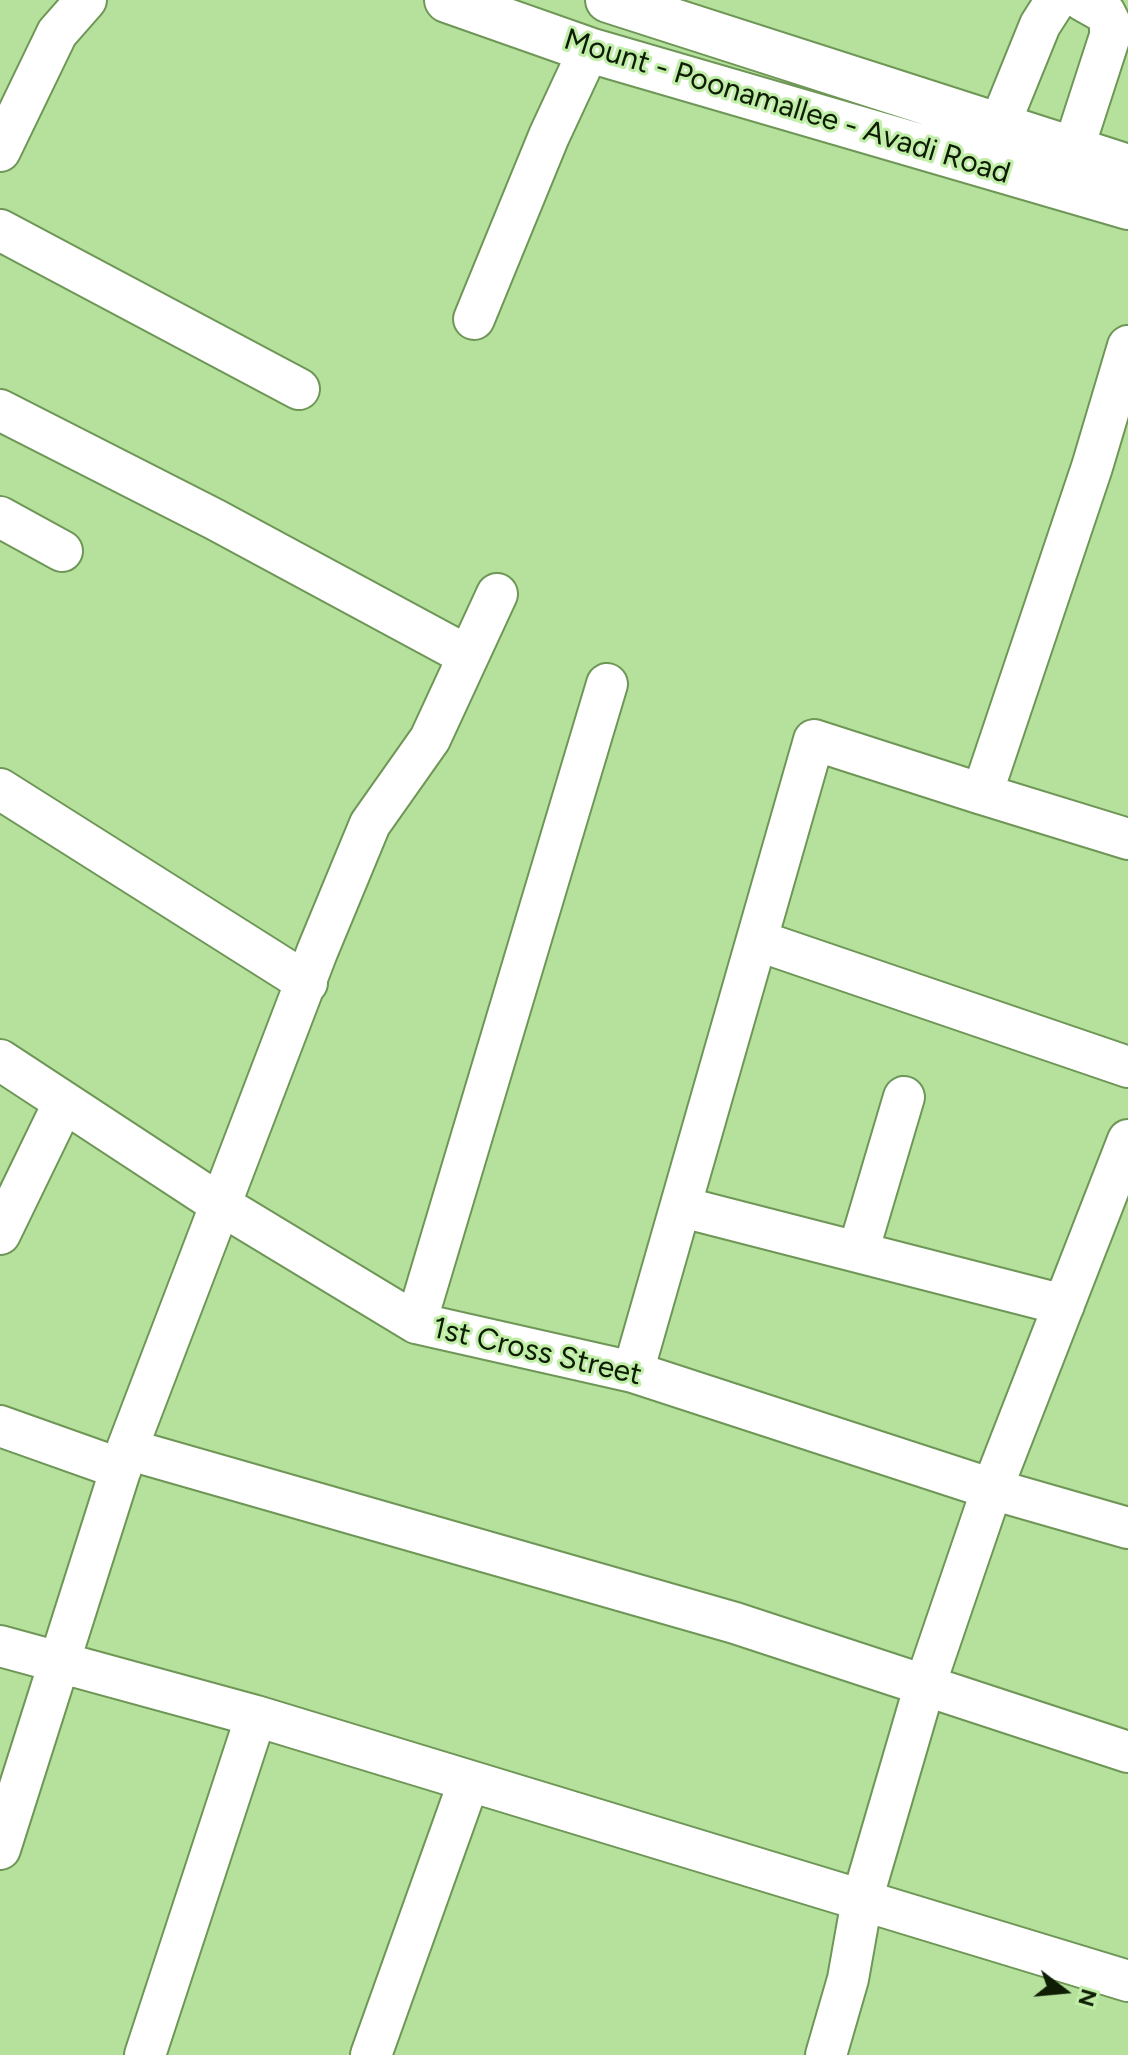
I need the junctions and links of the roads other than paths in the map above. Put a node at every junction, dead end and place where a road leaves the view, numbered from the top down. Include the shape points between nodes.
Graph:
1 (86, 0) edge
2 (447, 0) edge
3 (608, 0) edge
4 (1056, 0) edge
5 (1082, 0) edge
6 (589, 50) junction
7 (999, 126) junction
8 (0, 151) edge
9 (1128, 167) edge
10 (1068, 169) junction
11 (1128, 207) edge
12 (0, 230) edge
13 (474, 319) dead end
14 (1128, 346) edge
15 (299, 389) dead end
16 (0, 410) edge
17 (0, 517) edge
18 (62, 551) dead end
19 (497, 594) dead end
20 (468, 656) junction
21 (607, 684) dead end
22 (0, 789) edge
23 (982, 794) junction
24 (1128, 839) edge
25 (759, 941) junction
26 (307, 983) junction
27 (0, 1060) edge
28 (1128, 1067) edge
29 (904, 1097) dead end
30 (64, 1102) junction
31 (1128, 1140) edge
32 (221, 1205) junction
33 (682, 1207) junction
34 (0, 1234) edge
35 (858, 1252) junction
36 (1064, 1305) junction
37 (416, 1323) junction
38 (633, 1372) junction
39 (0, 1426) edge
40 (124, 1459) junction
41 (992, 1489) junction
42 (1128, 1528) edge
43 (0, 1646) edge
44 (61, 1663) junction
45 (924, 1688) junction
46 (256, 1716) junction
47 (1128, 1752) edge
48 (469, 1781) junction
49 (0, 1849) edge
50 (862, 1900) junction
51 (1128, 1981) edge
52 (145, 2055) edge
53 (371, 2055) edge
54 (826, 2055) edge

1 - 8 street via 57,33
2 - 6 main road, Mount - Poonamallee - Avadi Road
3 - 7 main road, Mount - Poonamallee - Avadi Road
4 - 7 street via 1040,25
5 - 10 street via 1105,13 1110,36
6 - 10 main road, Mount - Poonamallee - Avadi Road
6 - 13 street
7 - 10 main road, Mount - Poonamallee - Avadi Road
9 - 10 main road, Mount - Poonamallee - Avadi Road
10 - 11 main road, Mount - Poonamallee - Avadi Road
12 - 15 street
14 - 23 street
16 - 20 street
17 - 18 street
19 - 20 street
20 - 26 street via 430,739 370,824
21 - 37 street
22 - 26 street
23 - 24 street
23 - 25 street via 814,740
25 - 28 street
25 - 33 street
26 - 32 street
27 - 30 street, 1st Cross Street
29 - 35 street
30 - 32 street, 1st Cross Street
30 - 34 street
31 - 36 street
32 - 37 street, 1st Cross Street
32 - 40 street
33 - 35 street
33 - 38 street
35 - 36 street
36 - 41 street
37 - 38 street, 1st Cross Street
38 - 41 street, 1st Cross Street
39 - 40 street
40 - 44 street
40 - 45 street via 735,1623
41 - 42 street, 1st Cross Street
41 - 45 street
43 - 44 street
44 - 46 street
44 - 49 street
45 - 47 street
45 - 50 street
46 - 48 street
46 - 52 street
48 - 50 street
48 - 53 street
50 - 51 street
50 - 54 street via 848,1979

